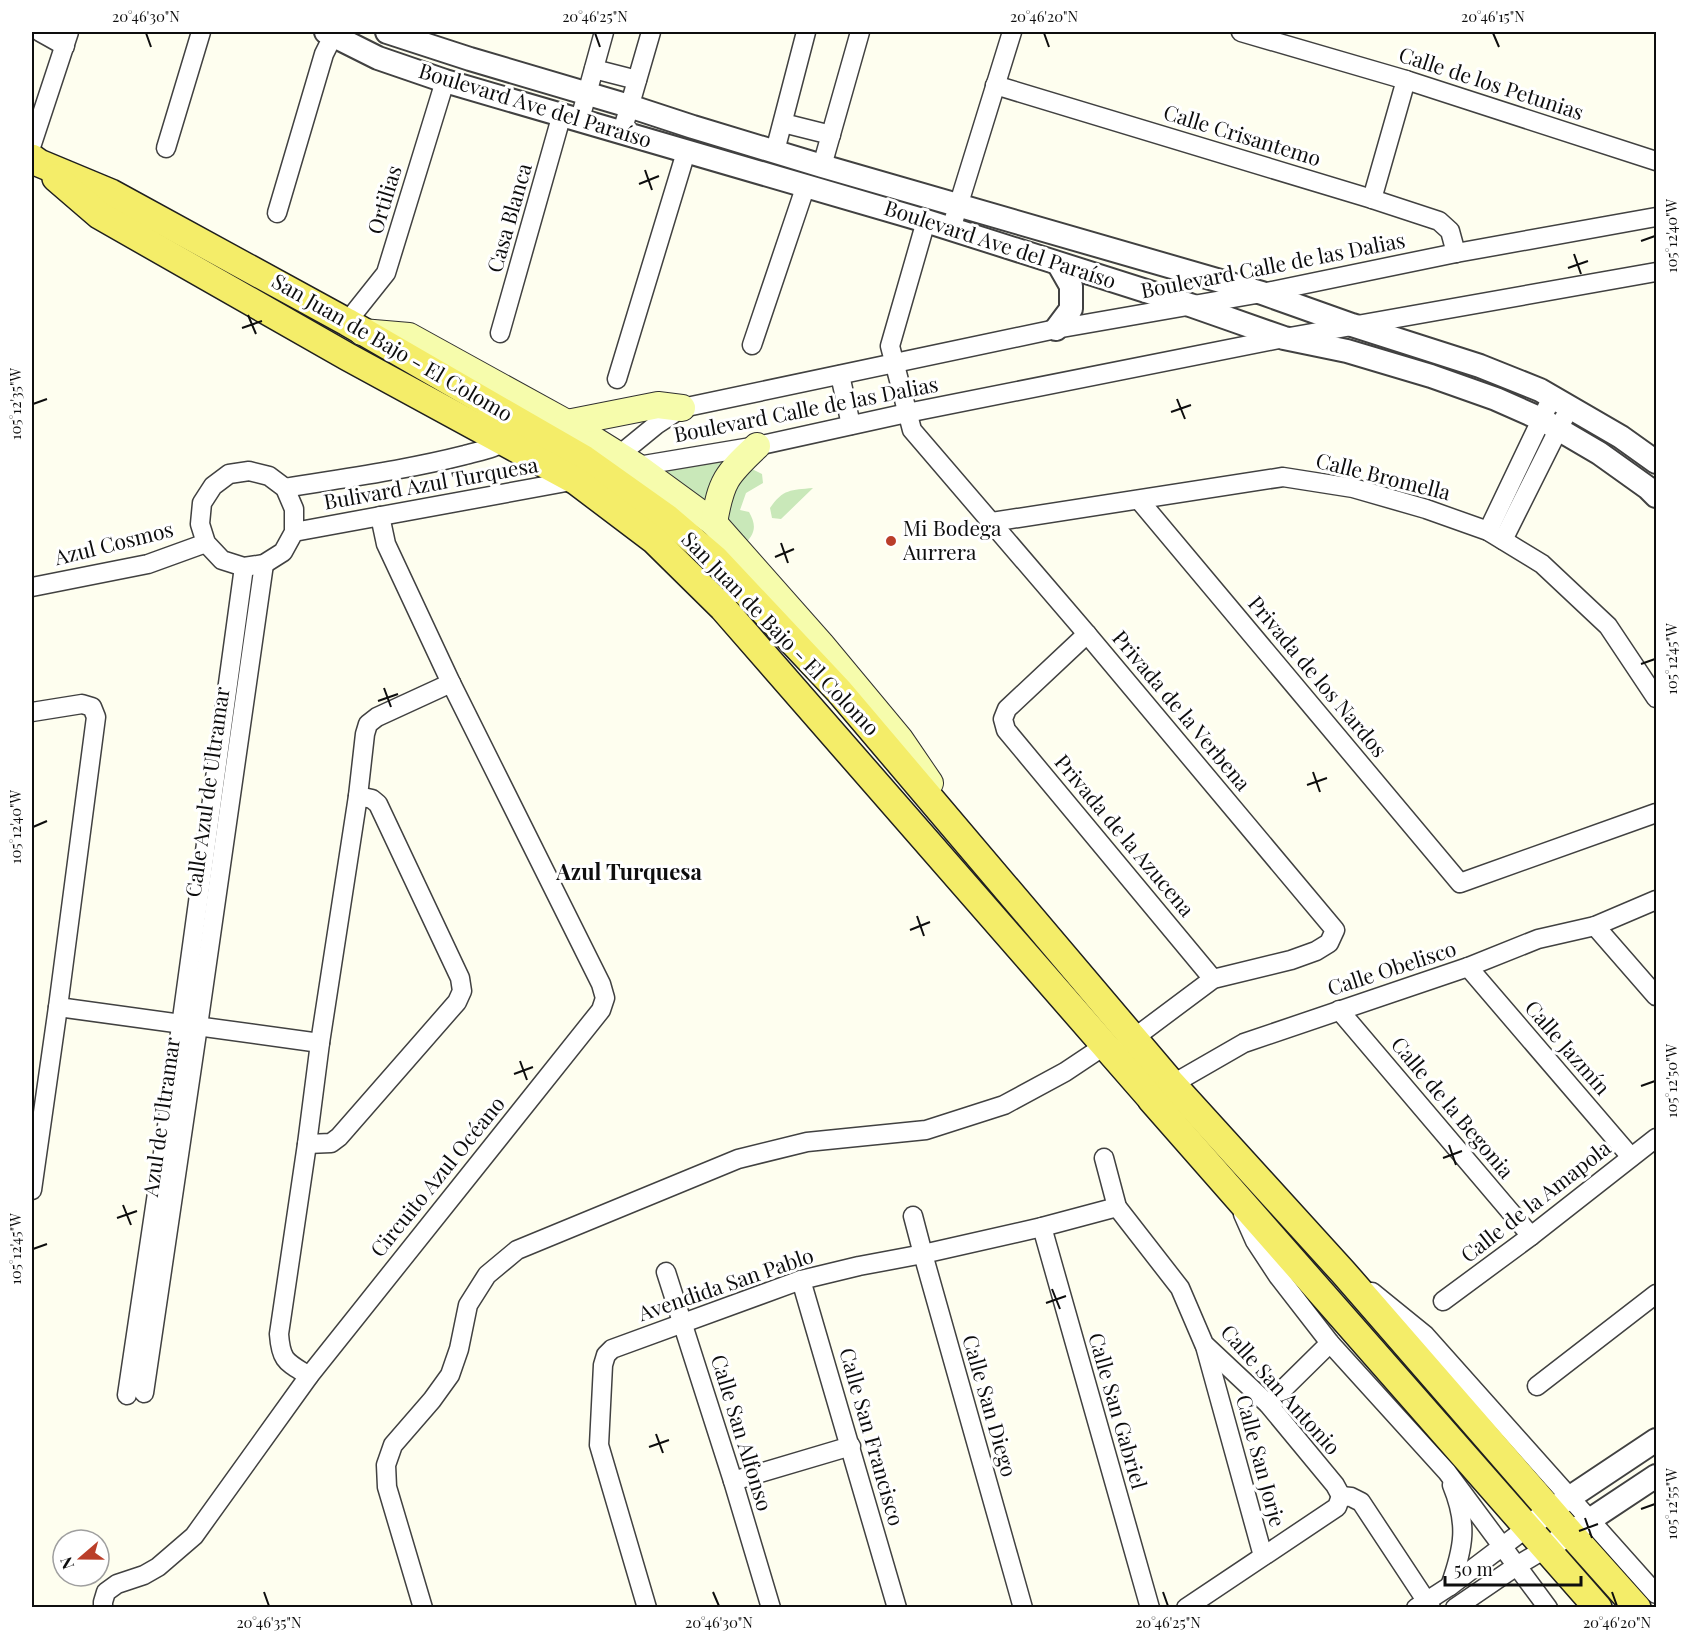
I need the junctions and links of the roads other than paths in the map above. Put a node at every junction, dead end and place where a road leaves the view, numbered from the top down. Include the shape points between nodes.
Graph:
1 (40, 32) edge
2 (201, 32) edge
3 (391, 32) edge
4 (604, 32) edge
5 (651, 32) edge
6 (806, 32) edge
7 (860, 32) edge
8 (1012, 32) edge
9 (1241, 32) edge
10 (331, 33) edge
11 (67, 39) edge
12 (438, 40) edge
13 (594, 69) junction
14 (637, 80) junction
15 (1406, 80) junction
16 (445, 81) junction
17 (995, 85) junction
18 (587, 93) junction
19 (629, 105) junction
20 (571, 117) junction
21 (783, 123) junction
22 (622, 132) junction
23 (831, 135) junction
24 (166, 148) dead end
25 (686, 152) junction
26 (776, 152) junction
27 (34, 155) edge
28 (1656, 161) edge
29 (822, 166) junction
30 (806, 185) junction
31 (1372, 199) junction
32 (957, 204) junction
33 (277, 213) dead end
34 (1656, 217) edge
35 (926, 221) junction
36 (951, 229) junction
37 (1456, 253) junction
38 (1059, 265) junction
39 (1656, 272) edge
40 (1262, 293) junction
41 (1190, 306) junction
42 (1299, 306) junction
43 (1352, 325) junction
44 (354, 327) junction
45 (1056, 328) junction
46 (1262, 330) junction
47 (500, 333) dead end
48 (1284, 338) junction
49 (752, 345) dead end
50 (894, 363) junction
51 (840, 375) junction
52 (617, 379) dead end
53 (1561, 402) junction
54 (682, 408) junction
55 (907, 413) junction
56 (567, 423) junction
57 (525, 424) junction
58 (1550, 424) junction
59 (851, 425) junction
60 (505, 442) junction
61 (757, 446) junction
62 (1656, 462) edge
63 (618, 464) junction
64 (576, 481) junction
65 (285, 488) junction
66 (1656, 496) edge
67 (1138, 500) junction
68 (380, 516) junction
69 (992, 522) junction
70 (714, 523) junction
71 (294, 532) junction
72 (1496, 535) junction
73 (206, 543) junction
74 (264, 564) junction
75 (244, 567) junction
76 (32, 587) edge
77 (1087, 634) junction
78 (451, 683) junction
79 (1656, 698) edge
80 (32, 712) edge
81 (358, 796) junction
82 (1656, 813) edge
83 (982, 860) junction
84 (1656, 900) edge
85 (1595, 926) junction
86 (1468, 968) junction
87 (1213, 979) junction
88 (1656, 996) edge
89 (58, 1007) junction
90 (1339, 1010) junction
91 (180, 1024) junction
92 (198, 1026) junction
93 (320, 1043) junction
94 (1123, 1051) junction
95 (1160, 1089) junction
96 (1656, 1138) edge
97 (307, 1144) junction
98 (1631, 1157) junction
99 (1104, 1158) dead end
100 (32, 1190) edge
101 (1235, 1196) junction
102 (1117, 1206) junction
103 (913, 1216) dead end
104 (1042, 1227) junction
105 (1531, 1236) junction
106 (923, 1254) junction
107 (666, 1272) dead end
108 (801, 1280) junction
109 (1656, 1294) edge
110 (1443, 1301) dead end
111 (684, 1324) junction
112 (1330, 1343) junction
113 (1204, 1344) junction
114 (309, 1376) junction
115 (1537, 1386) dead end
116 (1268, 1404) junction
117 (1656, 1440) edge
118 (851, 1446) junction
119 (1447, 1472) junction
120 (1656, 1476) edge
121 (733, 1481) junction
122 (1341, 1496) junction
123 (1560, 1504) junction
124 (1527, 1527) junction
125 (1580, 1527) junction
126 (1504, 1546) junction
127 (1545, 1549) junction
128 (1263, 1556) junction
129 (1518, 1565) junction
130 (1450, 1586) junction
131 (1656, 1594) edge
132 (1425, 1605) edge
133 (103, 1608) edge
134 (423, 1608) edge
135 (647, 1608) edge
136 (771, 1608) edge
137 (897, 1608) edge
138 (1023, 1608) edge
139 (1150, 1608) edge
140 (1186, 1608) edge
141 (1455, 1608) edge
142 (1548, 1608) edge
143 (1598, 1608) edge
144 (1637, 1608) edge

1 - 11 street
2 - 24 street
3 - 12 street, Boulevard Ave del Paraíso
4 - 13 street, Casa Blanca
5 - 14 street
6 - 21 street
7 - 23 street
8 - 17 street
9 - 15 street, Calle de los Petunias
10 - 16 street, Boulevard Ave del Paraíso via 378,58
10 - 33 street
11 - 27 street
12 - 18 street, Boulevard Ave del Paraíso
13 - 14 street
13 - 18 street, Casa Blanca
14 - 19 street
15 - 28 street, Calle de los Petunias
15 - 31 street
16 - 20 street, Boulevard Ave del Paraíso
16 - 44 street, Ortilias via 386,273
17 - 31 street, Calle Crisantemo
17 - 32 street
18 - 19 street, Boulevard Ave del Paraíso
18 - 20 street, Casa Blanca
19 - 22 street
19 - 26 street, Boulevard Ave del Paraíso
20 - 22 street, Boulevard Ave del Paraíso
20 - 47 street, Casa Blanca
21 - 23 street
21 - 26 street
22 - 25 street, Boulevard Ave del Paraíso
23 - 29 street
25 - 30 street, Boulevard Ave del Paraíso
25 - 52 street
26 - 29 street, Boulevard Ave del Paraíso
27 - 44 main road, San Juan de Bajo - El Colomo
27 - 60 main road, San Juan de Bajo - El Colomo via 99,215
29 - 32 street, Boulevard Ave del Paraíso
30 - 35 street, Boulevard Ave del Paraíso
30 - 49 street
31 - 37 street, Calle Crisantemo via 1439,221 1450,231
32 - 36 street
32 - 40 street, Boulevard Ave del Paraíso
34 - 37 street, Boulevard Calle de las Dalias
35 - 36 street, Boulevard Ave del Paraíso
35 - 50 street, Privada de la Verbena via 890,346
36 - 38 street, Boulevard Ave del Paraíso
37 - 40 street, Boulevard Calle de las Dalias
38 - 41 street, Boulevard Ave del Paraíso
38 - 45 street via 1071,286 1071,309
39 - 43 street, Boulevard Calle de las Dalias
40 - 41 street, Boulevard Calle de las Dalias
40 - 42 street, Boulevard Ave del Paraíso
40 - 46 street via 1257,304
41 - 45 street, Boulevard Calle de las Dalias
41 - 46 street, Boulevard Ave del Paraíso
42 - 43 street, Boulevard Ave del Paraíso
42 - 48 street via 1300,320
43 - 48 street, Boulevard Calle de las Dalias
43 - 53 street, Boulevard Ave del Paraíso via 1480,366
44 - 56 main road via 409,336
44 - 57 main road, San Juan de Bajo - El Colomo
45 - 50 street, Boulevard Calle de las Dalias
46 - 48 street, Boulevard Ave del Paraíso
48 - 55 street, Boulevard Calle de las Dalias
48 - 58 street, Boulevard Ave del Paraíso via 1347,351 1431,376
50 - 51 street, Boulevard Calle de las Dalias
50 - 55 street, Privada de la Verbena
51 - 54 street, Boulevard Calle de las Dalias
51 - 59 street
53 - 58 street
53 - 62 street, Boulevard Ave del Paraíso
54 - 56 main road via 658,405
54 - 63 street, Boulevard Calle de las Dalias via 656,425
55 - 59 street, Boulevard Calle de las Dalias
55 - 69 street, Privada de la Verbena via 912,430
56 - 63 main road
57 - 60 street, Bulivard Azul Turquesa
57 - 63 main road, San Juan de Bajo - El Colomo
58 - 66 street, Boulevard Ave del Paraíso via 1599,453
58 - 72 street
59 - 61 street, Boulevard Calle de las Dalias
60 - 64 main road, San Juan de Bajo - El Colomo
60 - 65 street, Bulivard Azul Turquesa via 442,460
61 - 63 street, Boulevard Calle de las Dalias
61 - 70 main road via 725,480
63 - 64 street, Boulevard Calle de las Dalias
63 - 70 main road
63 - 83 main road, San Juan de Bajo - El Colomo via 667,518 715,559 839,691
64 - 68 street, Bulivard Azul Turquesa
64 - 94 main road, San Juan de Bajo - El Colomo via 654,540 723,608
65 - 71 street, Bulivard Azul Turquesa via 294,509
65 - 73 street via 269,476 249,471 229,474 213,486 202,503 200,524
67 - 69 street, Calle Bromella
67 - 72 street, Calle Bromella via 1283,477 1353,488
67 - 82 street, Privada de los Nardos via 1461,883
68 - 71 street, Bulivard Azul Turquesa
68 - 78 street, Circuito Azul Océano via 386,544
69 - 77 street, Privada de la Verbena
70 - 83 main road via 900,739
71 - 74 street via 283,552
72 - 79 street, Calle Bromella via 1542,564 1608,626
73 - 75 street via 222,560
73 - 76 street, Azul Cosmos via 148,564
74 - 75 street
74 - 92 street, Calle Azul de Ultramar
75 - 91 street, Calle Azul de Ultramar
77 - 87 street, Privada de la Azucena via 1006,709 1006,730
77 - 87 street, Privada de la Verbena via 1335,930 1329,943 1316,951
78 - 81 street via 368,724
78 - 114 street, Circuito Azul Océano via 605,998 601,1010
80 - 89 street via 82,704 92,707 96,717
81 - 93 street
81 - 97 street via 378,804 460,978 462,991 457,1002 339,1137 331,1143
83 - 94 main road, San Juan de Bajo - El Colomo
84 - 85 street, Calle Obelisco
85 - 86 street, Calle Obelisco via 1538,939
85 - 88 street
86 - 90 street, Calle Obelisco
86 - 98 street, Calle Jazmín
87 - 94 street
89 - 91 street
89 - 100 street
90 - 95 street, Calle Obelisco via 1244,1043
90 - 105 street, Calle de la Begonia
91 - 92 street
91 - 92 street, Azul de Ultramar via 136,1394
92 - 93 street
93 - 97 street
94 - 95 main road, San Juan de Bajo - El Colomo
94 - 134 street via 1065,1072 1004,1105 926,1130 807,1142 738,1159 517,1250 487,1275 468,1305 450,1376 393,1445 386,1465 387,1486
95 - 101 main road
95 - 123 main road via 1343,1272
96 - 98 street, Calle de la Amapola
97 - 114 street via 279,1334 280,1350 287,1361
98 - 105 street, Calle de la Amapola
99 - 102 street, Calle San Antonio
101 - 112 street via 1255,1241
101 - 124 main road
102 - 104 street, Avendida San Pablo
102 - 113 street, Calle San Antonio via 1180,1288
103 - 106 street, Calle San Diego
104 - 106 street, Avendida San Pablo
104 - 139 street, Calle San Gabriel
105 - 110 street, Calle de la Amapola
106 - 108 street, Avendida San Pablo
106 - 138 street, Calle San Diego
107 - 111 street, Calle San Alfonso
108 - 111 street, Avendida San Pablo
108 - 118 street, Calle San Francisco
109 - 115 street
111 - 121 street, Calle San Alfonso
111 - 135 street, Avendida San Pablo via 612,1349 603,1365 599,1445
112 - 116 street
112 - 119 street
113 - 116 street, Calle San Antonio
113 - 128 street, Calle San Jorje
114 - 133 street, Circuito Azul Océano via 194,1536 158,1567 106,1592
116 - 122 street, Calle San Antonio
117 - 123 street
118 - 121 street
118 - 137 street, Calle San Francisco
119 - 126 street
119 - 130 street via 1463,1528 1460,1558
120 - 125 street
121 - 136 street, Calle San Alfonso
122 - 128 street via 1337,1507
122 - 132 street via 1361,1502
123 - 124 street
123 - 125 main road
124 - 126 street
124 - 127 main road
125 - 127 street
125 - 131 street
125 - 144 main road
126 - 129 street
126 - 130 street
127 - 129 street
127 - 143 main road
128 - 140 street
129 - 141 street
129 - 142 street
130 - 132 street

